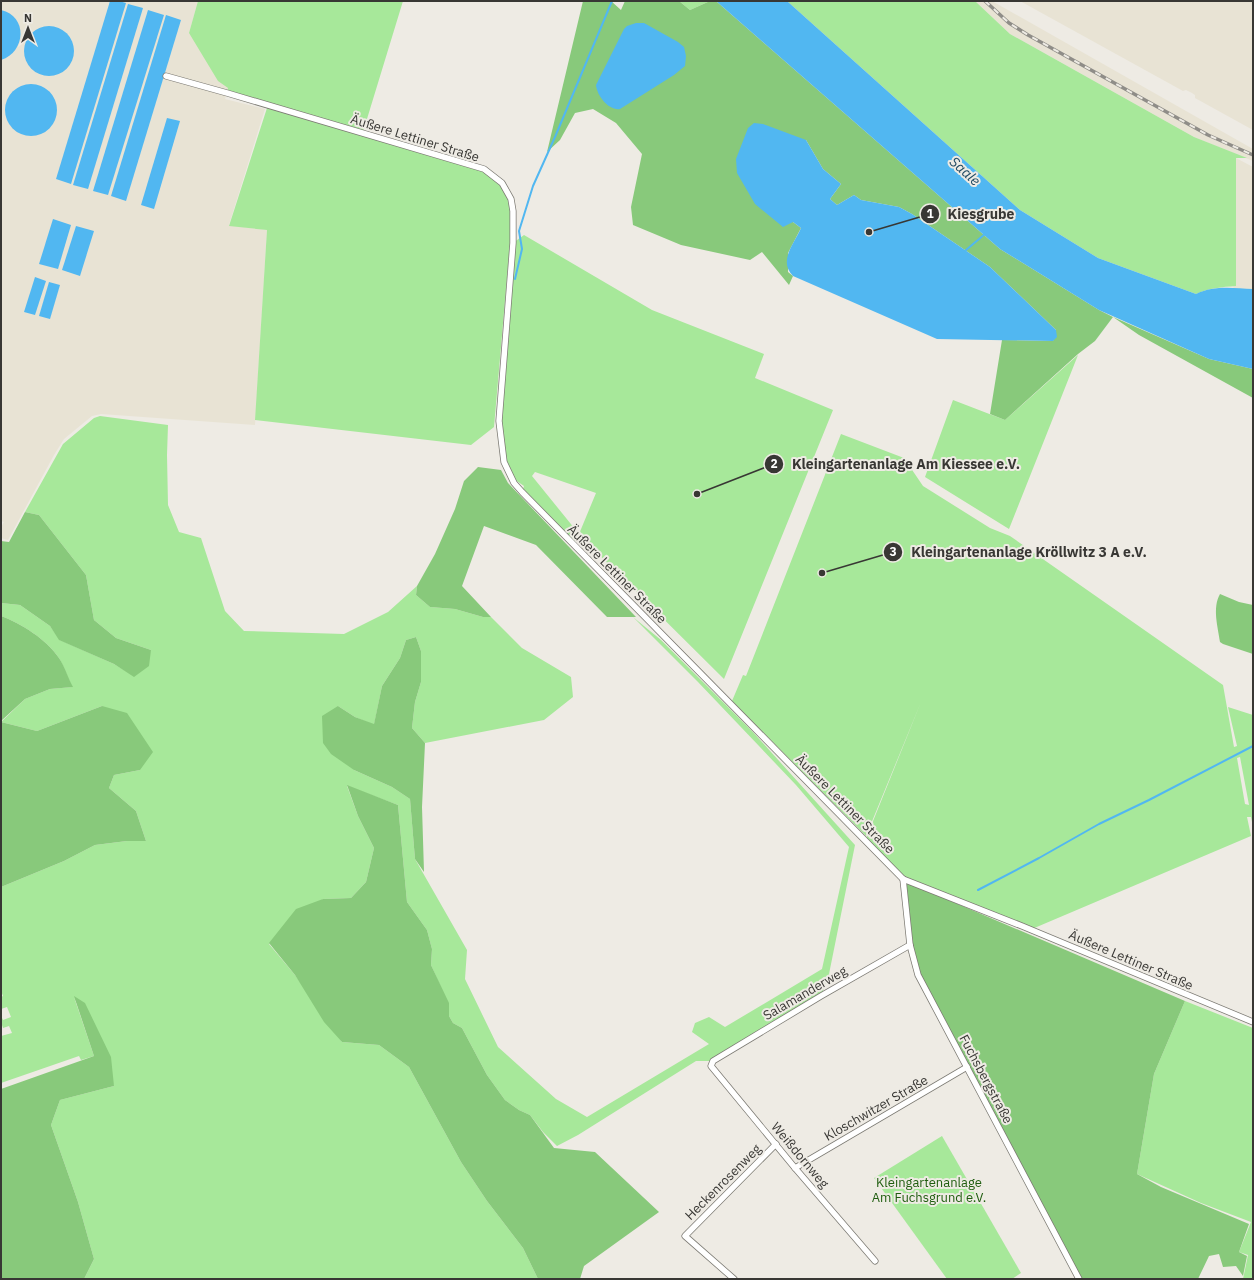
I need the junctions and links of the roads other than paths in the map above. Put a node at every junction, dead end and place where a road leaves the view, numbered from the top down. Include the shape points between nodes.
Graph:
1 (166, 76) dead end
2 (903, 879) junction
3 (910, 945) junction
4 (1253, 1022) edge
5 (713, 1061) joint
6 (967, 1067) junction
7 (776, 1144) junction
8 (795, 1168) junction
9 (876, 1261) dead end
10 (734, 1279) edge
11 (1080, 1279) edge

1 - 2 street, Äußere Lettiner Straße via 484,169 502,183 511,199 513,243 499,421 504,462 514,483
2 - 3 street, Fuchsbergstraße
2 - 4 street, Äußere Lettiner Straße
3 - 5 street, Salamanderweg
3 - 6 street, Fuchsbergstraße via 918,975
5 - 7 street, Weißdornweg via 712,1066
6 - 8 street, Kloschwitzer Straße
6 - 11 street, Fuchsbergstraße
7 - 8 street, Weißdornweg
7 - 10 street, Heckenrosenweg via 686,1236
8 - 9 street, Weißdornweg

